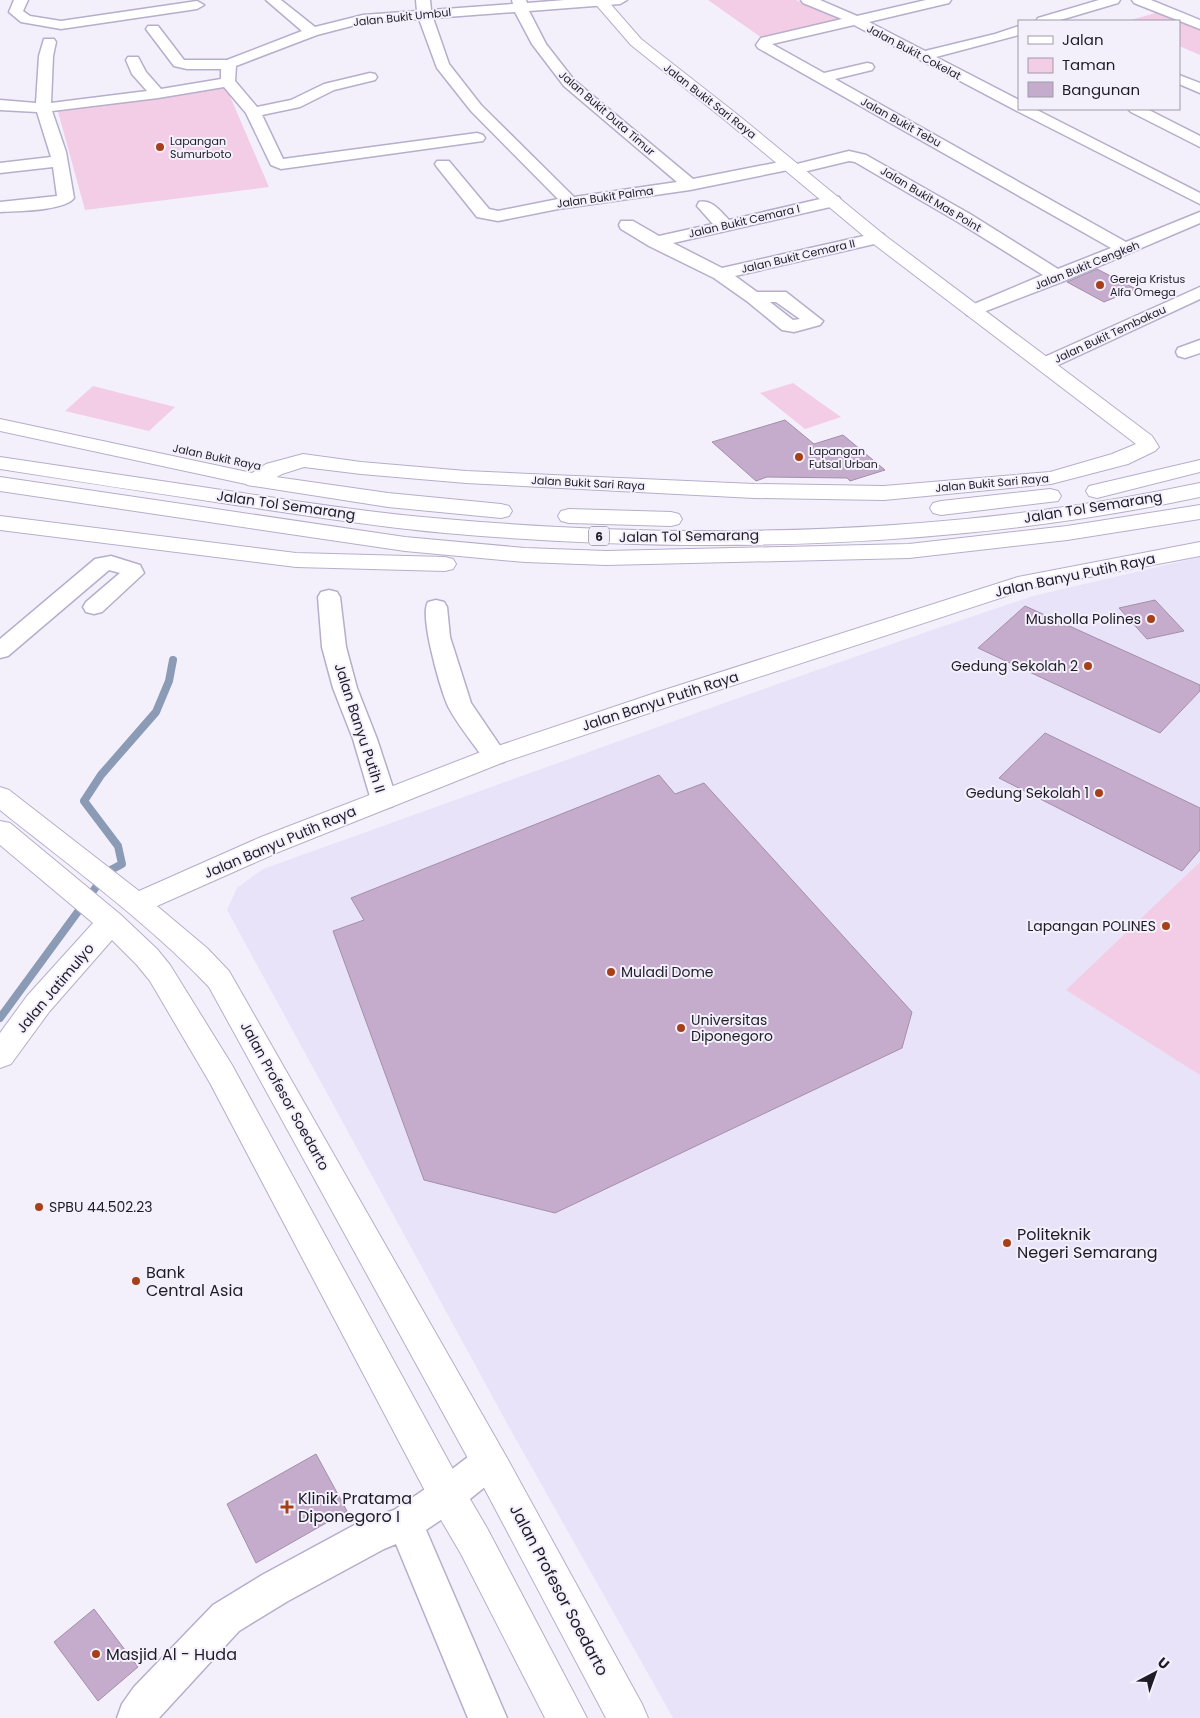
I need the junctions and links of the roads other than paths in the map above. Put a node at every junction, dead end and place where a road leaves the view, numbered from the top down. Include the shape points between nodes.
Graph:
1 (21, 0) edge
2 (273, 0) edge
3 (808, 0) edge
4 (944, 0) edge
5 (1114, 0) edge
6 (1139, 0) edge
7 (606, 1) edge
8 (520, 4) edge
9 (197, 5) dead end
10 (423, 7) edge
11 (1051, 20) edge
12 (857, 21) junction
13 (1200, 25) edge
14 (153, 28) dead end
15 (1018, 30) edge
16 (312, 32) junction
17 (1000, 37) junction
18 (49, 42) dead end
19 (1018, 46) edge
20 (921, 56) junction
21 (133, 60) dead end
22 (229, 64) junction
23 (867, 67) dead end
24 (370, 77) dead end
25 (823, 78) junction
26 (1180, 79) edge
27 (228, 82) junction
28 (1200, 89) edge
29 (158, 94) junction
30 (0, 104) edge
31 (1018, 105) edge
32 (42, 108) junction
33 (1026, 110) edge
34 (1138, 110) edge
35 (253, 112) junction
36 (477, 138) dead end
37 (1200, 142) edge
38 (60, 161) junction
39 (443, 164) dead end
40 (793, 167) junction
41 (0, 168) edge
42 (690, 185) junction
43 (1200, 199) edge
44 (833, 201) junction
45 (570, 202) junction
46 (705, 206) dead end
47 (0, 207) edge
48 (1200, 217) edge
49 (627, 225) dead end
50 (724, 226) junction
51 (877, 238) junction
52 (655, 242) junction
53 (1126, 249) junction
54 (719, 274) junction
55 (1058, 277) junction
56 (1200, 292) edge
57 (754, 297) dead end
58 (973, 311) junction
59 (1047, 364) junction
60 (0, 412) edge
61 (0, 426) edge
62 (0, 463) edge
63 (1200, 466) edge
64 (274, 469) junction
65 (254, 480) junction
66 (0, 484) edge
67 (1200, 490) edge
68 (1200, 512) edge
69 (0, 523) edge
70 (1200, 549) edge
71 (606, 558) junction
72 (329, 597) dead end
73 (94, 607) dead end
74 (436, 607) dead end
75 (0, 651) edge
76 (495, 756) junction
77 (0, 796) edge
78 (384, 800) junction
79 (0, 830) edge
80 (104, 898) junction
81 (0, 1056) edge
82 (490, 1462) junction
83 (447, 1496) junction
84 (405, 1523) junction
85 (146, 1712) edge
86 (488, 1718) edge
87 (567, 1718) edge
88 (628, 1718) edge

1 - 9 street via 16,12 20,16 54,25
2 - 16 street
3 - 12 street, Jalan Bukit Cokelat
4 - 12 street
5 - 11 street
6 - 13 street
7 - 8 street, Jalan Bukit Umbul
7 - 40 main road, Jalan Bukit Sari Raya via 636,42
8 - 10 street, Jalan Bukit Umbul
8 - 42 street, Jalan Bukit Duta Timur via 552,65
10 - 16 street, Jalan Bukit Umbul via 360,12
10 - 45 street via 442,65 476,108
12 - 20 street, Jalan Bukit Cokelat
12 - 25 street, Jalan Bukit Tebu via 763,43 763,46
14 - 22 street via 178,63
15 - 17 street
16 - 22 street, Jalan Bukit Umbul
17 - 19 street
17 - 20 street
18 - 32 street
20 - 31 street, Jalan Bukit Cokelat
21 - 29 street via 139,74
22 - 27 street
23 - 25 street
24 - 35 street via 329,87 295,104
25 - 53 street, Jalan Bukit Tebu
26 - 28 street
27 - 29 street
27 - 35 street
29 - 32 street
30 - 32 street
32 - 38 street
33 - 43 street
34 - 37 street
35 - 36 street via 277,162 281,164
38 - 41 street
38 - 47 street via 66,198 56,202
39 - 45 street, Jalan Bukit Palma via 483,213 498,216
40 - 42 street, Jalan Bukit Palma
40 - 44 main road, Jalan Bukit Sari Raya
40 - 55 street, Jalan Bukit Mas Point via 849,156 860,158
42 - 45 street, Jalan Bukit Palma
44 - 50 street, Jalan Bukit Cemara I
44 - 51 main road, Jalan Bukit Sari Raya
46 - 50 street
48 - 53 street, Jalan Bukit Cengkeh
49 - 52 street
50 - 52 street, Jalan Bukit Cemara I
51 - 54 street, Jalan Bukit Cemara II
51 - 58 main road, Jalan Bukit Sari Raya
52 - 54 street
53 - 55 street, Jalan Bukit Cengkeh
54 - 57 street
55 - 58 street, Jalan Bukit Cengkeh
56 - 59 street, Jalan Bukit Tembakau
58 - 59 main road, Jalan Bukit Sari Raya
59 - 64 main road, Jalan Bukit Sari Raya via 1145,440 1148,447 1120,459 1051,478 884,493 754,491 466,477 303,460
60 - 64 main road, Jalan Bukit Raya
61 - 65 main road, Jalan Bukit Raya
62 - 67 main road, Jalan Tol Semarang / 6 via 444,526 611,537 814,535 908,530 999,522
63 - 65 main road via 1087,492 934,509 758,519 573,517 388,500
64 - 65 main road, Jalan Bukit Raya
66 - 71 main road, Jalan Tol Semarang / 6 via 406,544 525,555
68 - 71 main road, Jalan Tol Semarang / 6 via 1067,533 909,551
69 - 71 main road via 296,560 483,564
70 - 76 main road, Jalan Banyu Putih Raya via 1026,582
72 - 78 street, Jalan Banyu Putih II via 334,647 345,688
73 - 75 street via 133,573 132,570 111,563 103,564
74 - 76 street via 438,637 459,704
76 - 78 main road, Jalan Banyu Putih Raya
77 - 80 main road, Jalan Profesor Soedarto
78 - 80 main road, Jalan Banyu Putih Raya via 271,844
79 - 80 main road, Jalan Profesor Soedarto
80 - 81 main road, Jalan Jatimulyo via 38,1004
80 - 82 main road, Jalan Profesor Soedarto via 198,956 219,979
80 - 83 main road, Jalan Profesor Soedarto via 160,973 221,1074
82 - 83 street
82 - 88 main road, Jalan Profesor Soedarto
83 - 84 street
83 - 87 main road, Jalan Profesor Soedarto
84 - 85 street via 373,1535 226,1618
84 - 86 street

